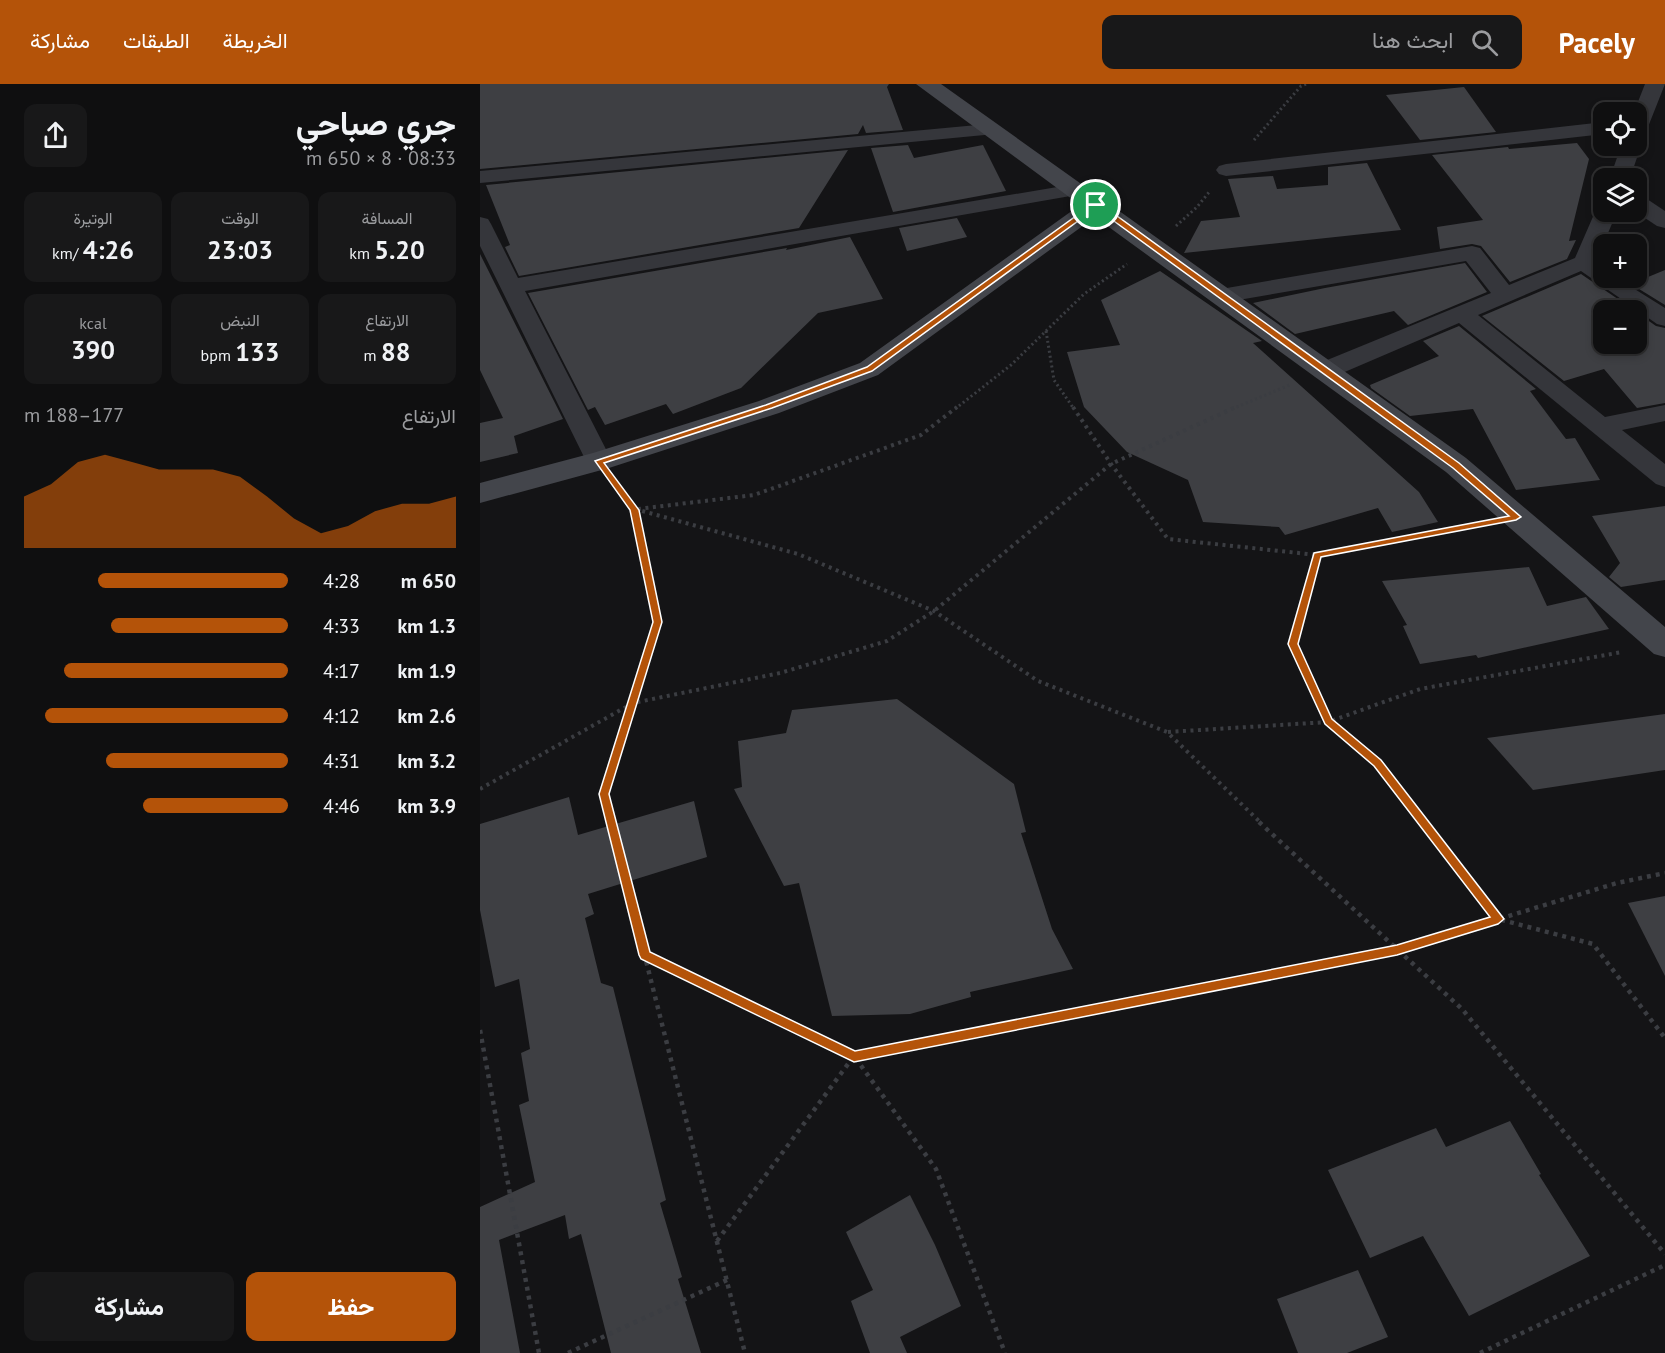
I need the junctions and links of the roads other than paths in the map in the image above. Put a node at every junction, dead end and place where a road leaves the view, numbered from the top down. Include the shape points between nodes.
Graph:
1 (927, 84) edge
2 (1655, 84) edge
3 (1647, 103) edge
4 (1593, 129) edge
5 (988, 130) junction
6 (1226, 170) road end
7 (480, 177) edge
8 (1086, 198) junction
9 (1647, 209) edge
10 (1665, 221) edge
11 (1602, 222) edge
12 (480, 224) edge
13 (1584, 262) junction
14 (511, 286) junction
15 (1505, 295) junction
16 (1221, 296) junction
17 (1461, 313) junction
18 (1665, 320) edge
19 (1324, 371) junction
20 (1665, 413) edge
21 (1601, 426) junction
22 (599, 461) junction
23 (1665, 478) edge
24 (480, 493) edge
25 (1665, 645) edge

1 - 5 street
2 - 3 street
4 - 6 street
5 - 7 street
5 - 8 street
8 - 14 street
8 - 16 street
8 - 22 street via 869,369
9 - 10 street
11 - 13 street
12 - 14 street
13 - 15 street
13 - 18 street
14 - 22 street
15 - 16 street via 1472,253
15 - 17 street
16 - 19 street
17 - 19 street
17 - 21 street
19 - 25 street via 1456,465
20 - 21 street
21 - 23 street
22 - 24 street

